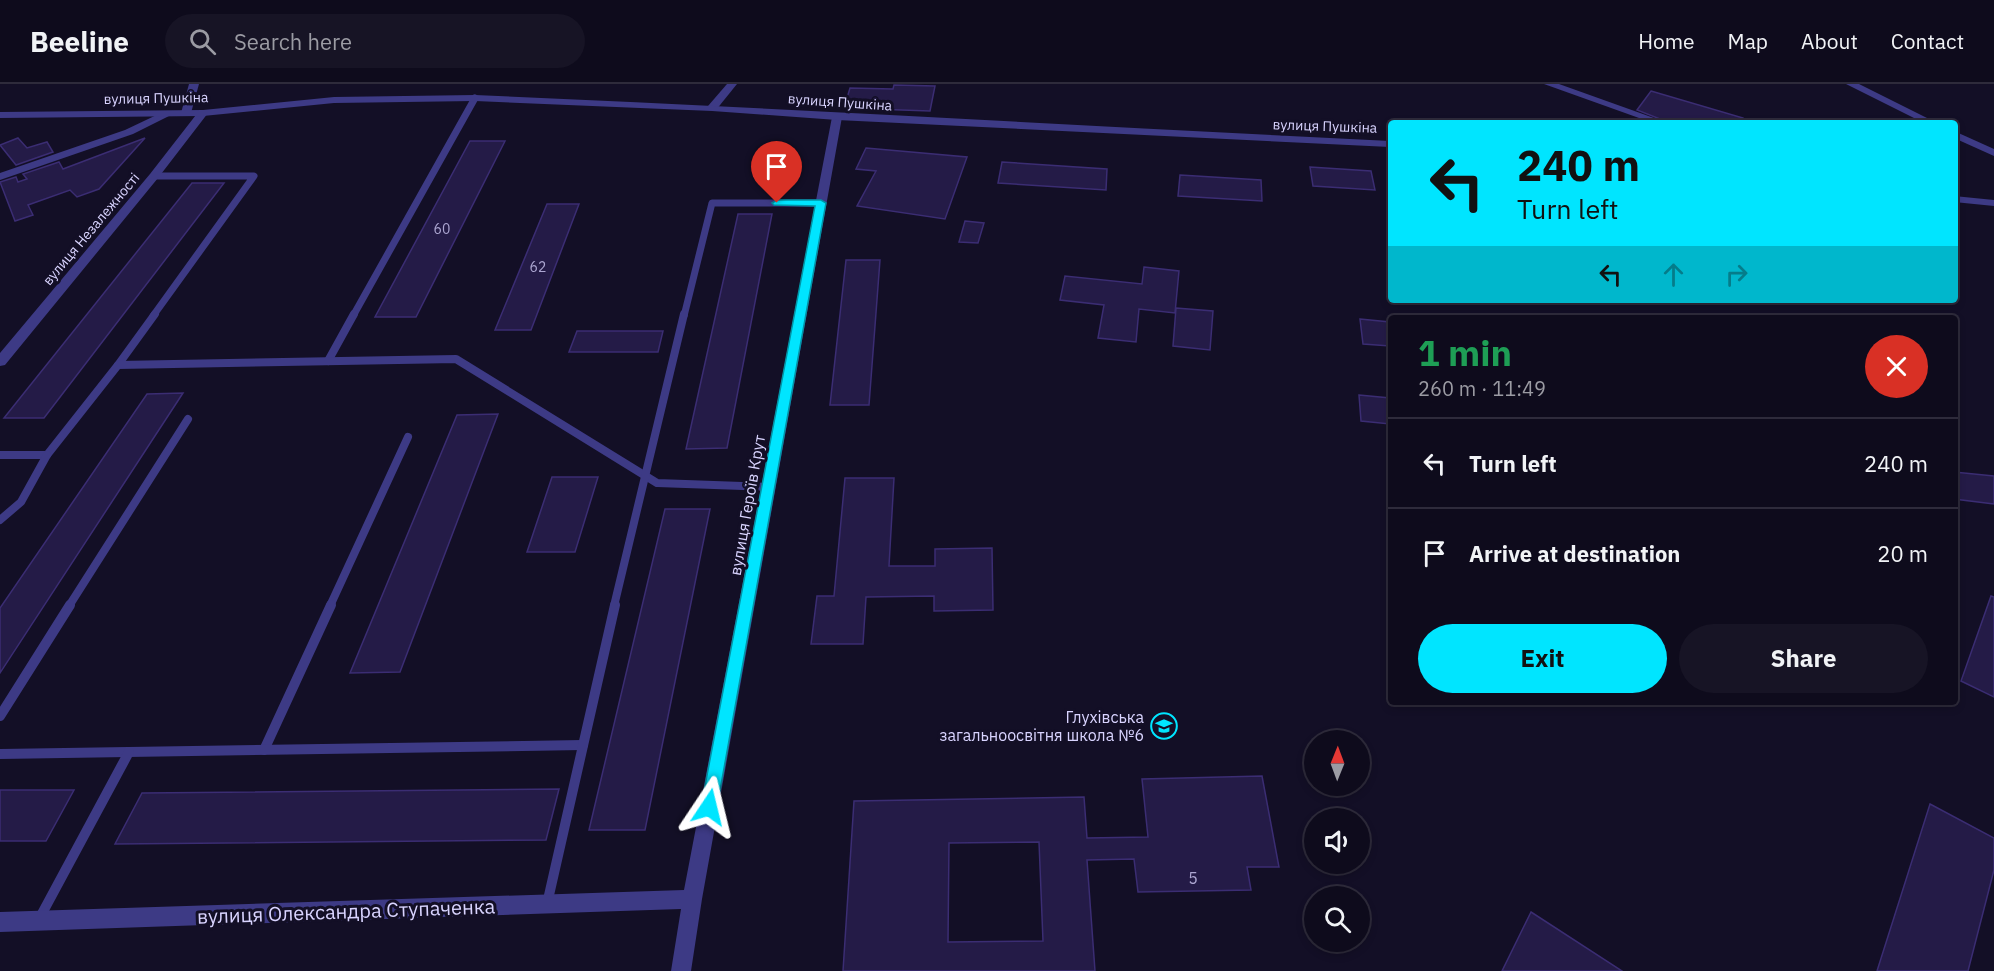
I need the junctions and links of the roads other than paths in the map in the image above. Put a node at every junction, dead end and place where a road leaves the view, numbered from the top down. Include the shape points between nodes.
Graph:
1 (194, 84) edge
2 (732, 84) edge
3 (1548, 84) edge
4 (1851, 84) edge
5 (475, 98) junction
6 (712, 108) junction
7 (186, 113) junction
8 (165, 114) junction
9 (203, 114) junction
10 (0, 115) edge
11 (837, 117) junction
12 (1654, 120) edge
13 (1926, 120) edge
14 (1958, 136) edge
15 (1388, 144) edge
16 (1994, 153) edge
17 (154, 176) junction
18 (0, 177) edge
19 (1958, 199) edge
20 (821, 203) junction
21 (1994, 203) edge
22 (0, 362) edge
23 (328, 362) junction
24 (118, 365) junction
25 (189, 419) dead end
26 (408, 437) dead end
27 (0, 455) edge
28 (47, 455) junction
29 (644, 475) junction
30 (768, 487) junction
31 (0, 520) edge
32 (0, 716) edge
33 (583, 745) junction
34 (264, 750) junction
35 (129, 752) junction
36 (0, 754) edge
37 (692, 899) junction
38 (547, 904) junction
39 (38, 921) junction
40 (0, 922) edge
41 (681, 971) edge

1 - 7 street
2 - 6 street
3 - 12 street
4 - 13 street
5 - 6 street, вулиця Пушкіна
5 - 9 street, вулиця Пушкіна via 334,100
5 - 23 lane
6 - 11 street, вулиця Пушкіна
7 - 8 street, вулиця Пушкіна
7 - 9 street, вулиця Пушкіна
8 - 10 street, вулиця Пушкіна
8 - 18 street via 129,132
9 - 17 street, вулиця Незалежності
11 - 15 street, вулиця Пушкіна
11 - 20 street, вулиця Героїв Крут
14 - 16 street
17 - 22 street, вулиця Незалежності
17 - 24 lane via 254,176
19 - 21 street
20 - 29 lane via 712,203
20 - 30 street, вулиця Героїв Крут
23 - 24 lane
23 - 29 lane via 456,359
24 - 28 lane
25 - 32 lane
26 - 34 lane
27 - 28 lane
28 - 31 lane via 21,502
29 - 30 lane via 657,483
29 - 33 lane
30 - 37 street, вулиця Героїв Крут
33 - 34 lane
33 - 38 lane
34 - 35 lane
35 - 36 lane
35 - 39 lane
37 - 38 street, вулиця Олександра Ступаченка
37 - 41 street, вулиця Героїв Крут
38 - 39 street, вулиця Олександра Ступаченка
39 - 40 street, вулиця Олександра Ступаченка

